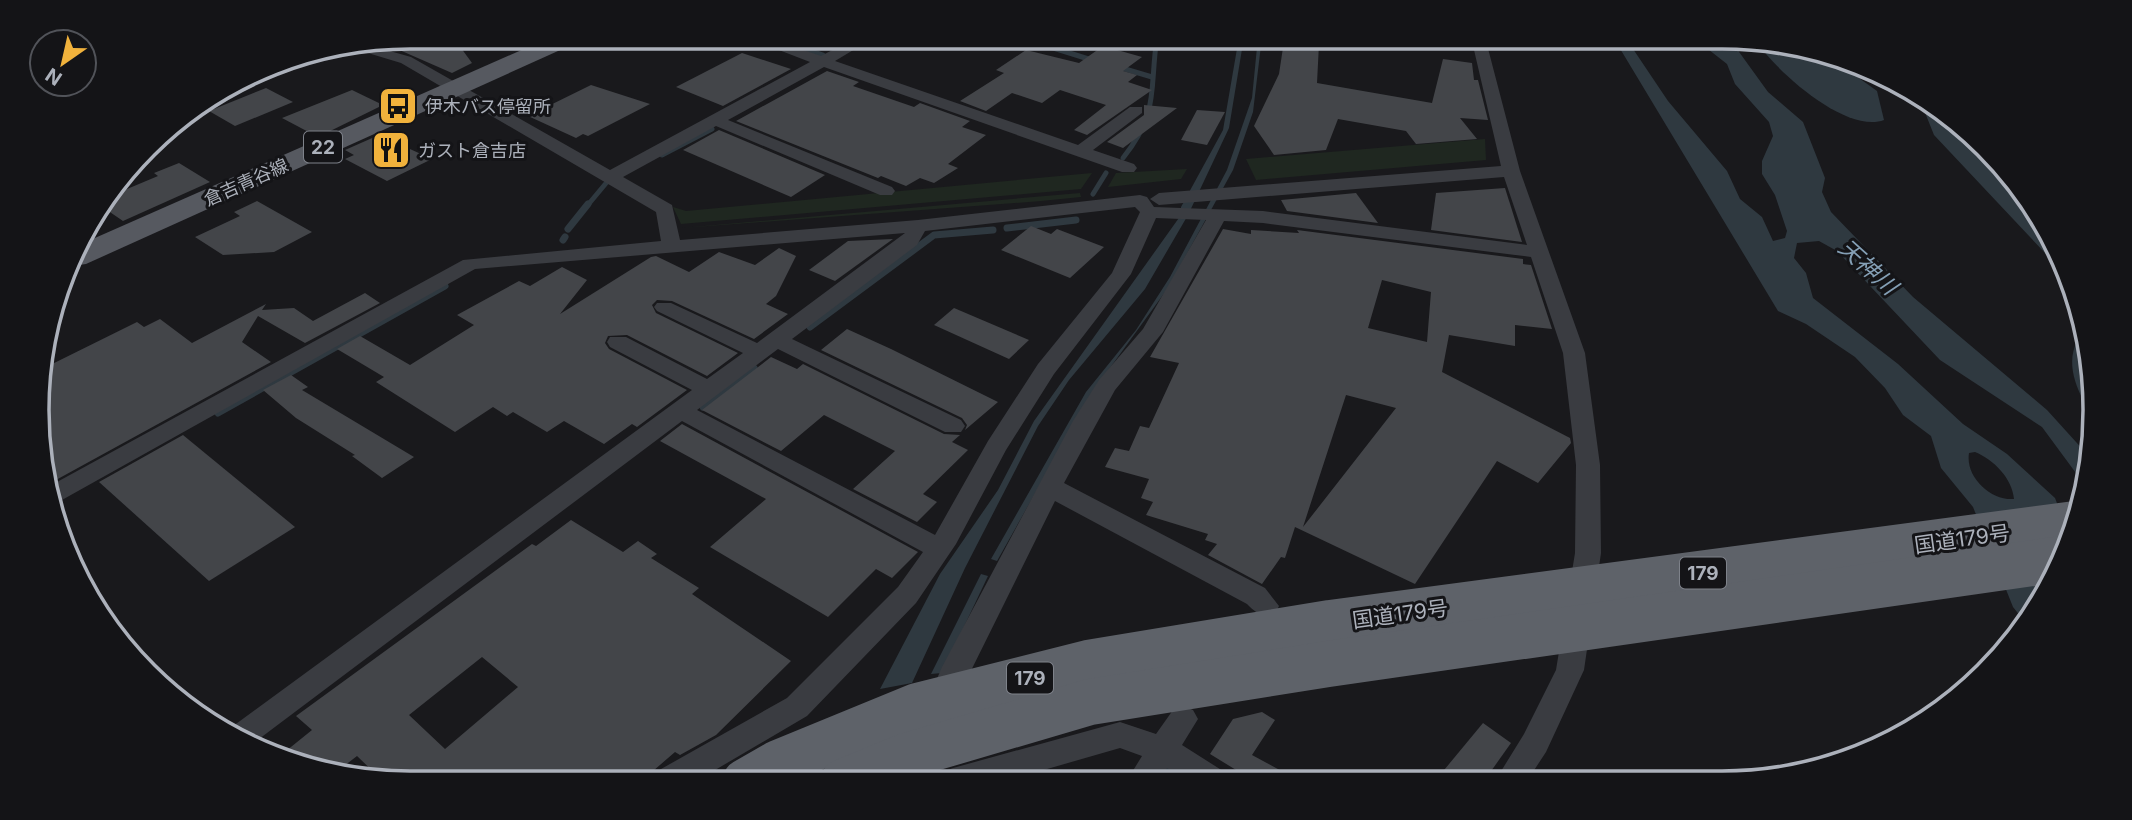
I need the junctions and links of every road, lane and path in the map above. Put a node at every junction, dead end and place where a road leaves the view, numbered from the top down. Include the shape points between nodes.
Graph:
1 (543, 49) edge
2 (788, 49) edge
3 (846, 49) edge
4 (1480, 49) edge
5 (374, 51) edge
6 (824, 61) junction
7 (457, 88) junction
8 (1136, 110) dead end
9 (715, 120) junction
10 (1081, 151) junction
11 (1128, 168) dead end
12 (1511, 171) junction
13 (612, 176) junction
14 (886, 191) dead end
15 (1225, 203) junction
16 (1144, 207) junction
17 (918, 226) junction
18 (671, 246) junction
19 (1540, 251) junction
20 (84, 254) edge
21 (664, 307) dead end
22 (618, 342) dead end
23 (768, 347) junction
24 (710, 390) junction
25 (681, 411) junction
26 (953, 426) dead end
27 (1050, 487) junction
28 (59, 492) edge
29 (2064, 526) edge
30 (939, 549) junction
31 (2050, 561) edge
32 (1266, 606) dead end
33 (1183, 719) dead end
34 (246, 732) edge
35 (1164, 750) junction
36 (687, 771) edge
37 (765, 771) edge
38 (870, 771) edge
39 (912, 771) edge
40 (992, 771) edge
41 (1148, 771) edge
42 (1197, 771) edge
43 (1517, 771) edge

1 - 7 main road, 倉吉青谷線 / 22
2 - 6 street
3 - 6 street
4 - 12 street
5 - 7 street via 406,60
6 - 9 street
6 - 10 street
7 - 13 street
7 - 20 main road, 倉吉青谷線 / 22
8 - 10 street
9 - 13 street
9 - 14 street
10 - 11 street
12 - 15 street
12 - 19 street
13 - 18 street via 665,209
15 - 16 street
15 - 16 street via 1176,198
15 - 19 street
15 - 27 street via 1152,332 1107,385 1084,421
16 - 17 street
16 - 30 street via 1122,274 1046,369
17 - 18 street
17 - 23 street via 910,242
18 - 28 street via 470,264
19 - 43 street via 1574,353 1588,465 1588,553 1570,670
21 - 23 street
22 - 24 street
23 - 24 street
23 - 26 street
24 - 25 street
25 - 30 street
25 - 34 street
27 - 32 street via 1256,596
27 - 39 street via 956,667
29 - 37 highway, 国道179号 / 179, bridge via 1330,623 1088,663 917,706
30 - 36 street via 907,595 796,707
31 - 38 highway, 国道179号 / 179, bridge via 1090,702
33 - 35 street
35 - 40 street via 1120,735
35 - 41 street
35 - 42 street

